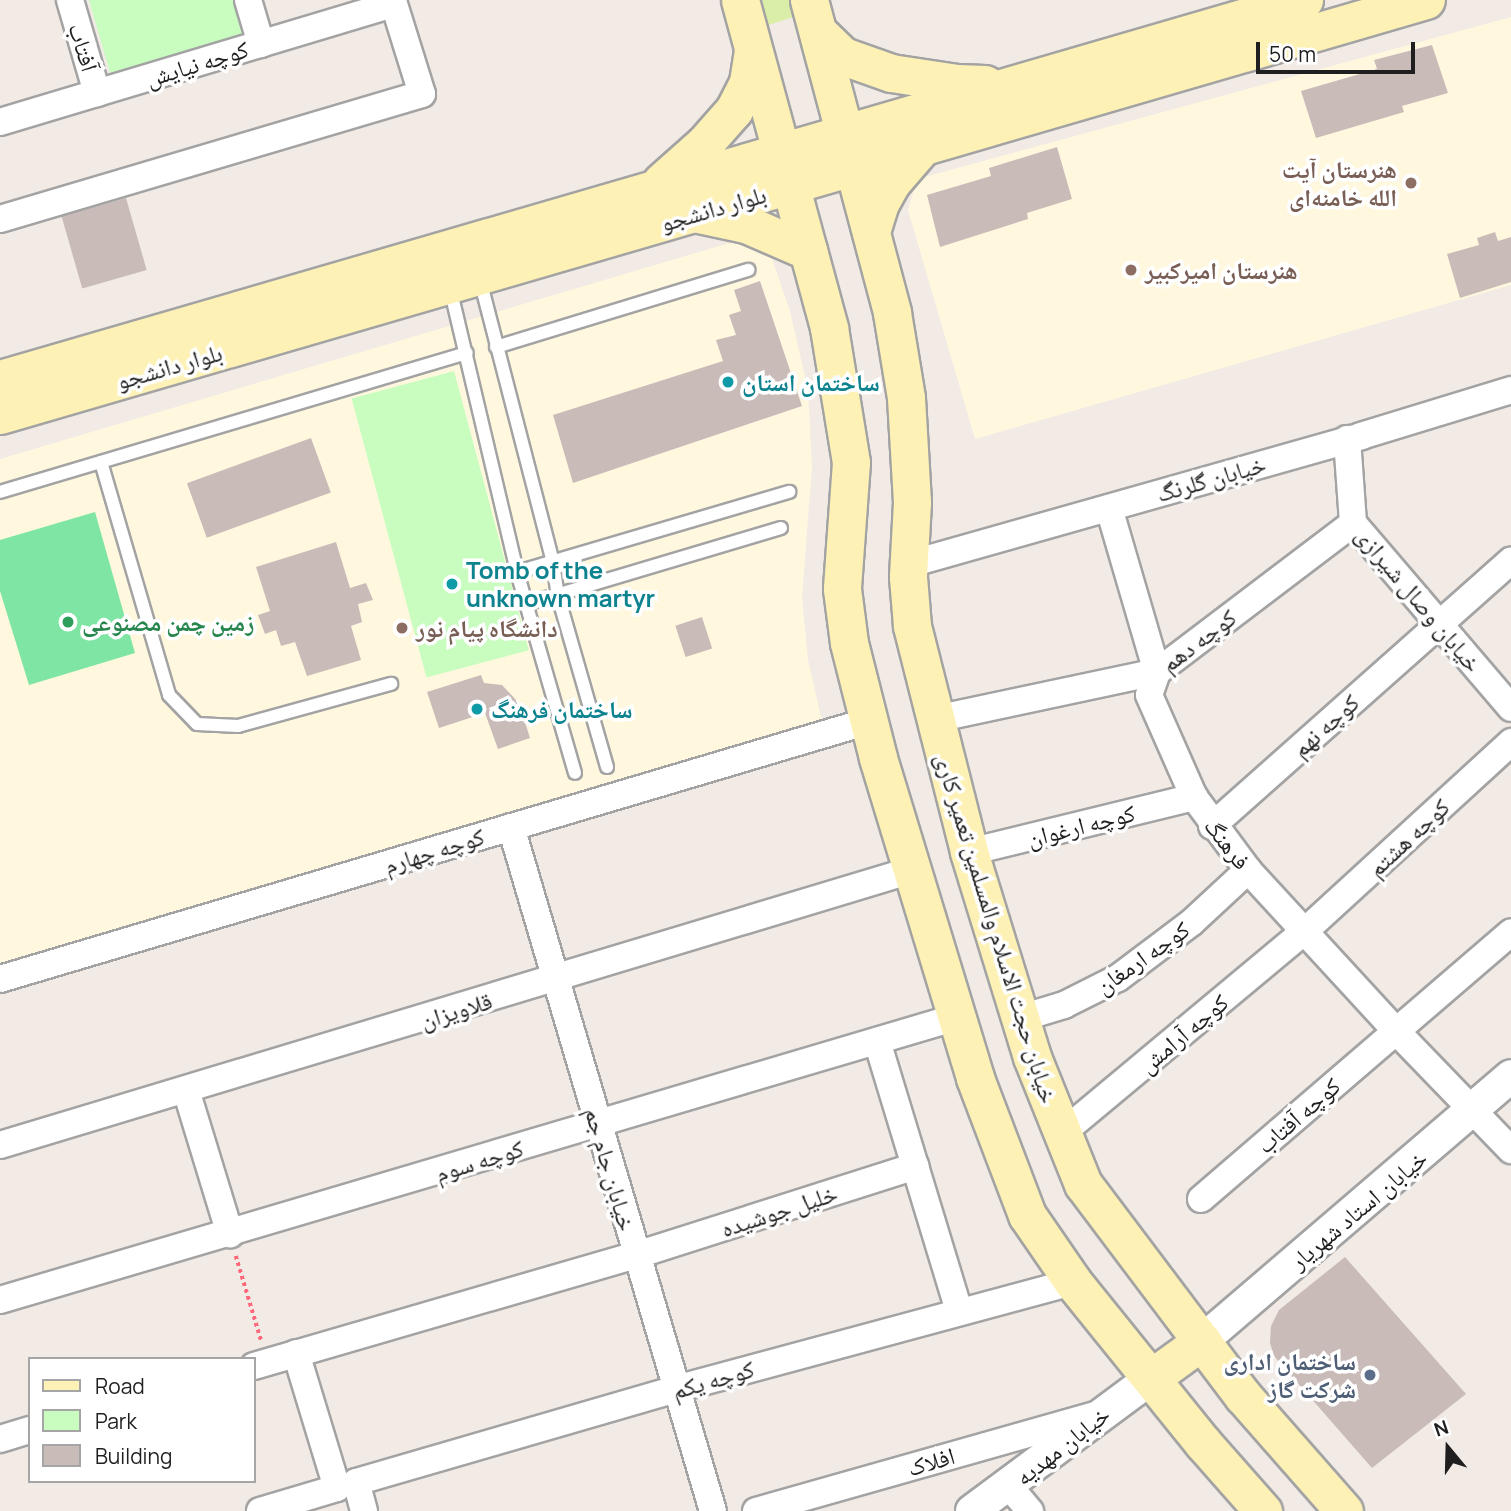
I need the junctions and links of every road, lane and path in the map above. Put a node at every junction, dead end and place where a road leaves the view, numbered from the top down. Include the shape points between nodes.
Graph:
1 (70, 0) edge
2 (248, 0) edge
3 (740, 0) edge
4 (1426, 0) edge
5 (1293, 2) edge
6 (816, 9) edge
7 (1242, 9) edge
8 (261, 44) junction
9 (753, 50) junction
10 (1010, 85) junction
11 (97, 93) junction
12 (0, 122) edge
13 (923, 146) junction
14 (849, 150) junction
15 (785, 168) junction
16 (654, 188) junction
17 (693, 214) junction
18 (0, 219) edge
19 (871, 232) junction
20 (808, 251) junction
21 (748, 270) dead end
22 (464, 280) junction
23 (496, 347) junction
24 (467, 353) junction
25 (0, 379) edge
26 (1511, 390) edge
27 (0, 415) edge
28 (1347, 439) junction
29 (101, 462) junction
30 (0, 492) edge
31 (789, 492) dead end
32 (1109, 508) junction
33 (1353, 523) junction
34 (781, 528) dead end
35 (1511, 561) edge
36 (553, 562) junction
37 (910, 564) junction
38 (517, 572) junction
39 (558, 596) junction
40 (526, 604) junction
41 (1438, 624) junction
42 (1157, 673) junction
43 (391, 684) dead end
44 (1511, 708) edge
45 (935, 719) junction
46 (869, 721) junction
47 (1511, 742) edge
48 (607, 766) dead end
49 (575, 773) dead end
50 (1194, 797) junction
51 (1212, 826) junction
52 (511, 827) junction
53 (969, 852) junction
54 (912, 870) junction
55 (1248, 870) junction
56 (1305, 931) junction
57 (1511, 932) edge
58 (0, 979) edge
59 (555, 980) junction
60 (957, 1017) junction
61 (1021, 1018) junction
62 (1395, 1030) junction
63 (877, 1041) junction
64 (1511, 1076) edge
65 (186, 1090) junction
66 (1474, 1111) junction
67 (598, 1124) junction
68 (1061, 1134) junction
69 (0, 1145) edge
70 (1511, 1150) edge
71 (915, 1166) junction
72 (1202, 1199) dead end
73 (230, 1234) junction
74 (640, 1254) junction
75 (1073, 1282) junction
76 (0, 1300) edge
77 (959, 1311) junction
78 (1202, 1341) junction
79 (296, 1353) junction
80 (260, 1364) edge
81 (1151, 1378) junction
82 (676, 1389) junction
83 (1106, 1411) junction
84 (28, 1431) edge
85 (0, 1439) edge
86 (346, 1485) junction
87 (1009, 1486) junction
88 (260, 1511) edge
89 (364, 1511) edge
90 (713, 1511) edge
91 (756, 1511) edge
92 (972, 1511) edge
93 (1030, 1511) edge
94 (1263, 1511) edge
95 (1344, 1511) edge

1 - 11 street, آفتاب
2 - 8 street
3 - 9 main road
4 - 13 main road, بلوار دانشجو
5 - 7 main road, بلوار دانشجو
6 - 10 main road via 843,56 891,73
6 - 14 main road, خیابان حجت الاسلام والمسلمین تعمیر کاری
7 - 10 main road, بلوار دانشجو
8 - 11 street, كوچه نيايش
8 - 18 street, كوچه نيايش via 394,5 422,94
9 - 15 main road
9 - 16 main road via 748,82 734,110
10 - 14 main road, بلوار دانشجو
11 - 12 street, كوچه نيايش
13 - 14 main road, بلوار دانشجو
13 - 19 main road via 892,182
14 - 15 main road, بلوار دانشجو
14 - 19 main road, خیابان حجت الاسلام والمسلمین تعمیر کاری
15 - 16 main road, بلوار دانشجو
15 - 17 main road, بلوار دانشجو
15 - 20 main road
16 - 25 main road, بلوار دانشجو
17 - 20 main road via 746,224
17 - 22 main road, بلوار دانشجو
19 - 37 main road, خیابان حجت الاسلام والمسلمین تعمیر کاری via 892,313 906,398
20 - 46 main road via 829,328 851,462 842,589 849,643
21 - 23 lane
22 - 23 lane
22 - 24 lane
22 - 27 main road, بلوار دانشجو
23 - 36 lane
24 - 29 lane
24 - 38 lane
26 - 28 street, خیابان گلرنگ
28 - 32 street, خیابان گلرنگ
28 - 33 street, خیابان وصال شیرازی
29 - 30 lane
29 - 43 lane via 169,695 197,724 238,726
31 - 36 lane
32 - 37 street, خیابان گلرنگ
32 - 42 street, فرهنگ
33 - 41 street, خیابان وصال شیرازی
33 - 42 street, کوچه دهم
34 - 39 lane
35 - 41 street, کوچه نهم
36 - 38 lane
36 - 39 lane
37 - 45 main road, خیابان حجت الاسلام والمسلمین تعمیر کاری via 912,626
38 - 40 lane
39 - 40 lane
39 - 48 lane
40 - 49 lane
41 - 44 street, خیابان وصال شیرازی
41 - 51 street, کوچه نهم
42 - 45 street, کوچه دهم
42 - 50 street, فرهنگ via 1149,695
45 - 53 main road, خیابان حجت الاسلام والمسلمین تعمیر کاری
46 - 52 street, کوچه چهارم
46 - 54 main road
47 - 56 street, کوچه هشتم
50 - 51 street, فرهنگ
50 - 53 street, کوچه ارغوان
51 - 55 street, فرهنگ
52 - 58 street, کوچه چهارم
52 - 59 street, خیابان جام جم
53 - 61 main road, خیابان حجت الاسلام والمسلمین تعمیر کاری
54 - 59 street, قلاویزان
54 - 60 main road
55 - 56 street, فرهنگ
55 - 61 street, کوچه ارمغان via 1191,923 1118,978 1064,1005
56 - 62 street, فرهنگ
56 - 68 street, کوچه آرامش
57 - 62 street, کوچه آفتاب
59 - 65 street, قلاویزان
59 - 67 street, خیابان جام جم
60 - 63 street, کوچه سوم
60 - 75 main road via 1027,1215
61 - 68 main road, خیابان حجت الاسلام والمسلمین تعمیر کاری
62 - 66 street, فرهنگ
62 - 72 street, کوچه آفتاب
63 - 67 street, کوچه سوم
63 - 71 street
64 - 66 street, خیابان استاد شهریار
65 - 69 street, قلاویزان
65 - 73 street
66 - 70 street, فرهنگ
66 - 78 street, خیابان استاد شهریار
67 - 73 street, کوچه سوم
67 - 74 street, خیابان جام جم
68 - 78 main road, خیابان حجت الاسلام والمسلمین تعمیر کاری via 1083,1184
71 - 74 street, خلیل جوشیده
71 - 77 street
73 - 76 street, کوچه سوم
73 - 80 path
74 - 79 street, خلیل جوشیده
74 - 82 street, خیابان جام جم
75 - 77 street, کوچه یکم
75 - 81 main road
77 - 82 street, کوچه یکم
78 - 81 main road
78 - 95 main road, خیابان حجت الاسلام والمسلمین تعمیر کاری via 1243,1396
79 - 80 street, خلیل جوشیده
79 - 86 street
81 - 83 street, خیابان مهدیه
81 - 94 main road
82 - 86 street, کوچه یکم
82 - 90 street, خیابان جام جم
83 - 87 street, خیابان مهدیه
83 - 91 street, افلاک
84 - 85 street
86 - 88 street, کوچه یکم
86 - 89 street
87 - 92 street, خیابان مهدیه
87 - 93 street

